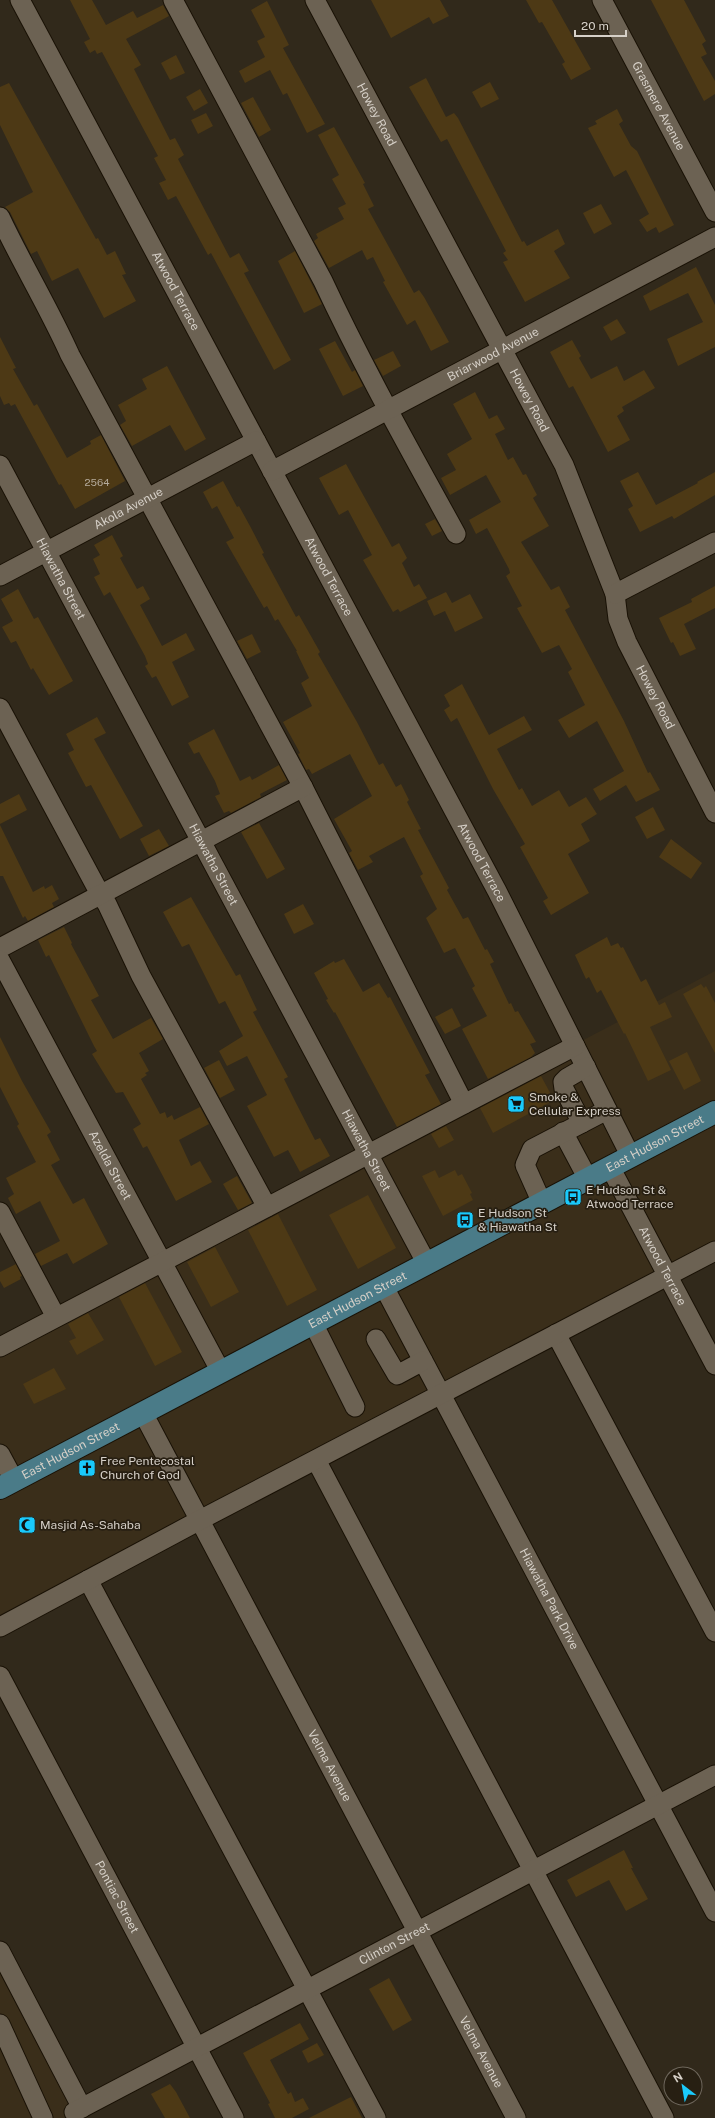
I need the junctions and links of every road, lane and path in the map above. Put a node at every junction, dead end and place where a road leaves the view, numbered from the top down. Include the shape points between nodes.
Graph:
1 (20, 0) edge
2 (173, 0) edge
3 (315, 0) edge
4 (602, 0) edge
5 (715, 212) edge
6 (0, 217) edge
7 (715, 237) edge
8 (501, 348) junction
9 (388, 409) junction
10 (256, 442) junction
11 (0, 465) edge
12 (272, 471) junction
13 (148, 499) junction
14 (456, 534) dead end
15 (715, 542) edge
16 (47, 552) junction
17 (0, 576) edge
18 (614, 594) junction
19 (0, 708) edge
20 (303, 787) junction
21 (715, 813) edge
22 (202, 842) junction
23 (100, 894) junction
24 (0, 948) edge
25 (0, 960) edge
26 (575, 1046) junction
27 (586, 1067) junction
28 (464, 1104) junction
29 (607, 1110) junction
30 (715, 1112) edge
31 (582, 1123) junction
32 (563, 1132) junction
33 (368, 1154) junction
34 (631, 1156) junction
35 (610, 1167) junction
36 (588, 1179) junction
37 (542, 1203) junction
38 (268, 1207) junction
39 (0, 1212) edge
40 (715, 1251) edge
41 (163, 1262) junction
42 (427, 1264) junction
43 (668, 1276) junction
44 (384, 1286) junction
45 (56, 1318) junction
46 (313, 1323) junction
47 (556, 1334) junction
48 (376, 1339) dead end
49 (0, 1347) edge
50 (423, 1361) junction
51 (715, 1365) edge
52 (221, 1372) junction
53 (441, 1395) junction
54 (355, 1407) dead end
55 (143, 1413) junction
56 (0, 1454) edge
57 (316, 1460) junction
58 (7, 1484) edge
59 (200, 1520) junction
60 (88, 1580) junction
61 (0, 1627) edge
62 (715, 1632) edge
63 (0, 1676) edge
64 (715, 1776) edge
65 (658, 1805) junction
66 (534, 1870) junction
67 (715, 1912) edge
68 (416, 1931) junction
69 (0, 1951) edge
70 (307, 1989) junction
71 (0, 2024) edge
72 (197, 2047) junction
73 (43, 2118) edge
74 (234, 2118) edge
75 (376, 2118) edge
76 (516, 2118) edge
77 (664, 2118) edge

1 - 10 street, Atwood Terrace
2 - 9 street via 323,281
3 - 8 street, Howey Road
4 - 5 street, Grasmere Avenue
6 - 13 street via 19,258
7 - 8 street, Briarwood Avenue
8 - 9 street, Briarwood Avenue
8 - 18 street, Howey Road via 564,465
9 - 12 street, Briarwood Avenue
9 - 14 street
10 - 12 street, Atwood Terrace
10 - 13 street, Akola Avenue
11 - 16 street, Hiawatha Street
12 - 26 street, Atwood Terrace via 497,891
13 - 16 street, Akola Avenue
13 - 20 street
15 - 18 street
16 - 17 street, Akola Avenue
16 - 22 street, Hiawatha Street
18 - 21 street, Howey Road via 618,619 627,642
19 - 23 street
20 - 22 street
20 - 28 street
22 - 23 street
22 - 33 street, Hiawatha Street
23 - 24 street
23 - 38 street via 141,976
25 - 41 street, Azelda Street
26 - 27 street, Atwood Terrace
26 - 28 street
27 - 29 street, Atwood Terrace
27 - 31 street via 564,1082 564,1089
28 - 33 street
29 - 31 street
29 - 34 street, Atwood Terrace
30 - 34 main road, East Hudson Street
31 - 32 street
32 - 36 street
32 - 37 street via 532,1149 525,1165
33 - 38 street
33 - 42 street, Hiawatha Street
34 - 35 main road, East Hudson Street
35 - 36 main road, East Hudson Street
35 - 43 street, Atwood Terrace
36 - 37 main road, East Hudson Street
37 - 42 main road, East Hudson Street
38 - 41 street
39 - 45 street
40 - 43 street
41 - 45 street
41 - 52 street, Azelda Street
42 - 44 main road, East Hudson Street
43 - 47 street
43 - 51 street, Atwood Terrace
44 - 46 main road, East Hudson Street
44 - 50 street, Hiawatha Park Drive
45 - 49 street
46 - 52 main road, East Hudson Street
46 - 54 street
47 - 53 street
47 - 62 street
48 - 50 street via 397,1375
50 - 53 street, Hiawatha Park Drive
52 - 55 main road, East Hudson Street
53 - 57 street
53 - 65 street, Hiawatha Park Drive
55 - 58 main road, East Hudson Street
55 - 59 street, Velma Avenue
56 - 58 street
57 - 59 street
57 - 66 street
59 - 60 street
59 - 68 street, Velma Avenue
60 - 61 street
60 - 70 street
63 - 72 street, Pontiac Street
64 - 65 street, Clinton Street
65 - 66 street, Clinton Street
65 - 67 street, Hiawatha Park Drive
66 - 68 street, Clinton Street
66 - 77 street
68 - 70 street, Clinton Street
68 - 76 street, Velma Avenue
69 - 72 street, Clinton Street via 78,2110
70 - 72 street, Clinton Street
70 - 75 street
71 - 73 street
72 - 74 street, Pontiac Street

